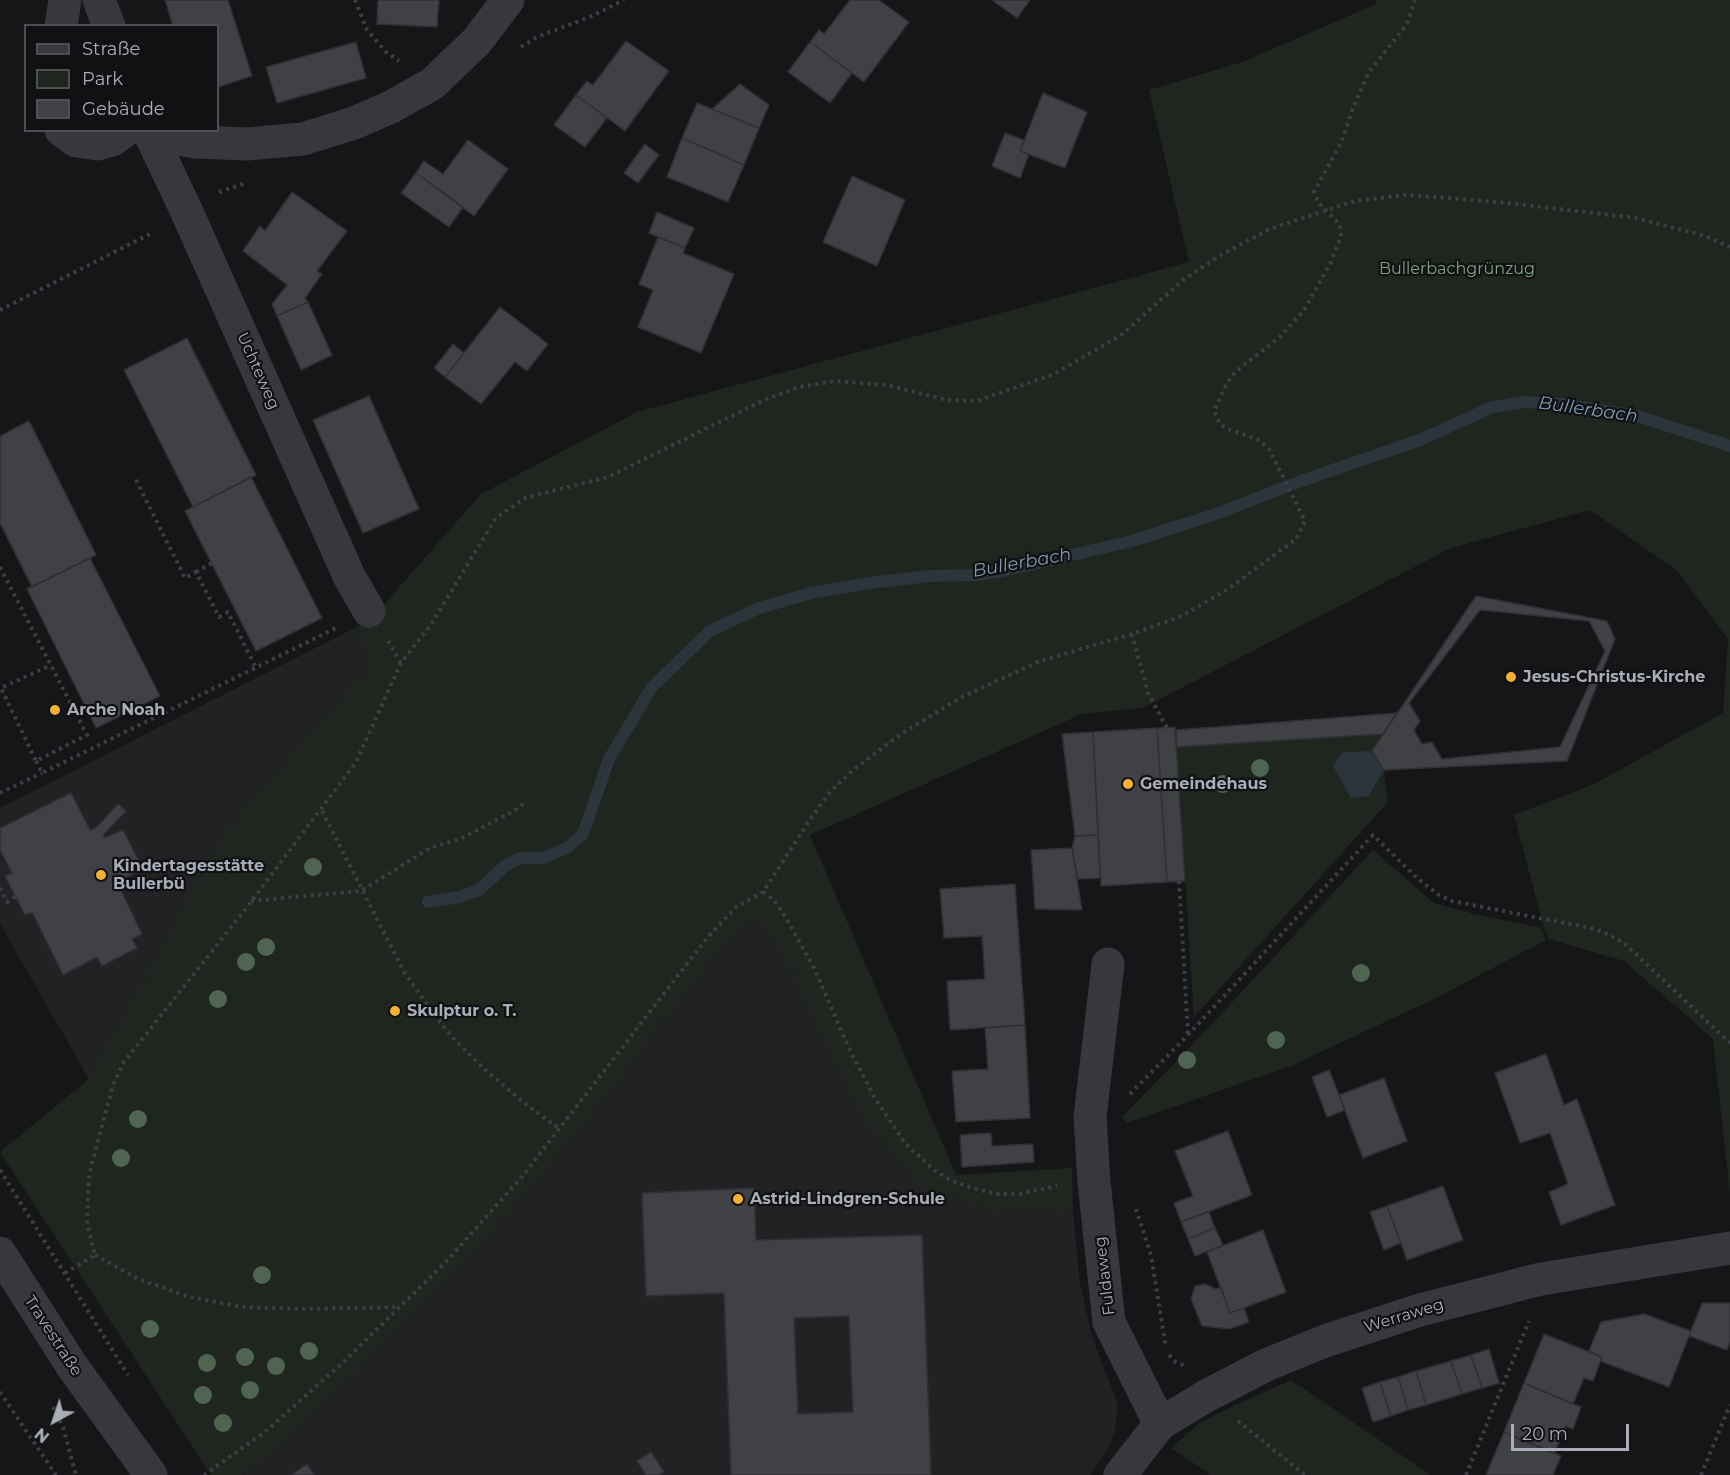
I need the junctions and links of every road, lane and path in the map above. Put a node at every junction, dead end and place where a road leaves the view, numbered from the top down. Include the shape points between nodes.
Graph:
1 (65, 0) edge
2 (99, 0) edge
3 (355, 0) edge
4 (508, 0) edge
5 (1415, 0) edge
6 (61, 24) edge
7 (108, 24) edge
8 (432, 84) junction
9 (63, 132) edge
10 (141, 132) edge
11 (1326, 210) junction
12 (1730, 247) edge
13 (136, 480) dead end
14 (212, 563) dead end
15 (0, 567) edge
16 (196, 572) junction
17 (369, 611) joint
18 (1132, 634) junction
19 (51, 665) junction
20 (256, 668) junction
21 (1167, 728) dead end
22 (36, 761) junction
23 (42, 773) junction
24 (0, 793) edge
25 (526, 802) dead end
26 (322, 810) junction
27 (1179, 881) dead end
28 (0, 888) edge
29 (361, 891) junction
30 (764, 892) junction
31 (16, 896) dead end
32 (251, 901) junction
33 (1108, 964) dead end
34 (1188, 1035) junction
35 (1730, 1042) edge
36 (1125, 1100) dead end
37 (560, 1129) junction
38 (0, 1170) edge
39 (1094, 1182) junction
40 (1730, 1248) edge
41 (0, 1253) edge
42 (95, 1255) junction
43 (1540, 1279) junction
44 (401, 1307) junction
45 (0, 1392) edge
46 (1206, 1396) junction
47 (1730, 1405) edge
48 (1160, 1424) junction
49 (56, 1475) edge
50 (151, 1475) edge
51 (204, 1475) edge
52 (1120, 1475) edge
53 (1305, 1475) edge
54 (1466, 1475) edge
55 (1701, 1475) edge

1 - 6 street
2 - 7 street
3 - 8 path via 367,30 386,52
4 - 8 street via 477,41
5 - 11 path via 1407,24 1369,72 1341,142 1314,192
8 - 10 street via 354,123 303,139 247,144 195,142
9 - 10 street via 76,141 98,144
10 - 17 street, Uchteweg via 186,210 349,576
11 - 12 path via 1355,201 1406,195 1499,202 1636,219 1704,236
11 - 18 path via 1340,225 1341,236 1317,288 1281,336 1235,372 1215,411 1225,428 1259,440 1269,449 1305,521 1296,539 1228,589 1182,616
11 - 26 path via 1270,229 1219,256 1183,280 1120,336 1054,374 977,401 947,400 886,385 834,381 800,387 764,400 608,477 525,498 496,518 479,543 432,623 401,663 356,762
13 - 16 path via 184,578
14 - 16 path
15 - 19 path
16 - 20 path via 219,617 228,612
17 - 20 path
18 - 21 path via 1148,693
18 - 30 path via 1040,661 960,698 901,734 830,792
19 - 22 path via 87,735
19 - 22 path via 1,688
20 - 23 path
22 - 23 path
23 - 24 path
25 - 29 path via 460,839 430,848
26 - 29 path
26 - 32 path
27 - 34 path
28 - 31 path via 7,902
29 - 32 path
29 - 37 path via 404,972 454,1039 484,1069
30 - 37 path via 736,907 706,938
30 - 39 path via 773,899 814,968 876,1100 905,1143 934,1170 950,1180 996,1194
32 - 42 path via 117,1075 89,1174 87,1222
33 - 39 street, Fuldaweg via 1089,1117
34 - 35 path via 1373,835 1417,878 1452,901 1609,935 1624,944
34 - 36 path
37 - 44 path via 521,1178
38 - 42 path via 65,1273
39 - 46 path via 1124,1177 1151,1255 1166,1348 1176,1362 1198,1375
39 - 48 street, Fuldaweg via 1109,1322
40 - 43 street, Werraweg
41 - 50 street, Travestraße via 72,1366
42 - 44 path via 138,1279 190,1297 242,1307
43 - 46 street, Werraweg via 1420,1310 1325,1341
43 - 54 path via 1533,1311
44 - 51 path via 265,1432
45 - 49 path
46 - 48 street, Werraweg
46 - 53 path
47 - 55 path
48 - 52 street, Werraweg

